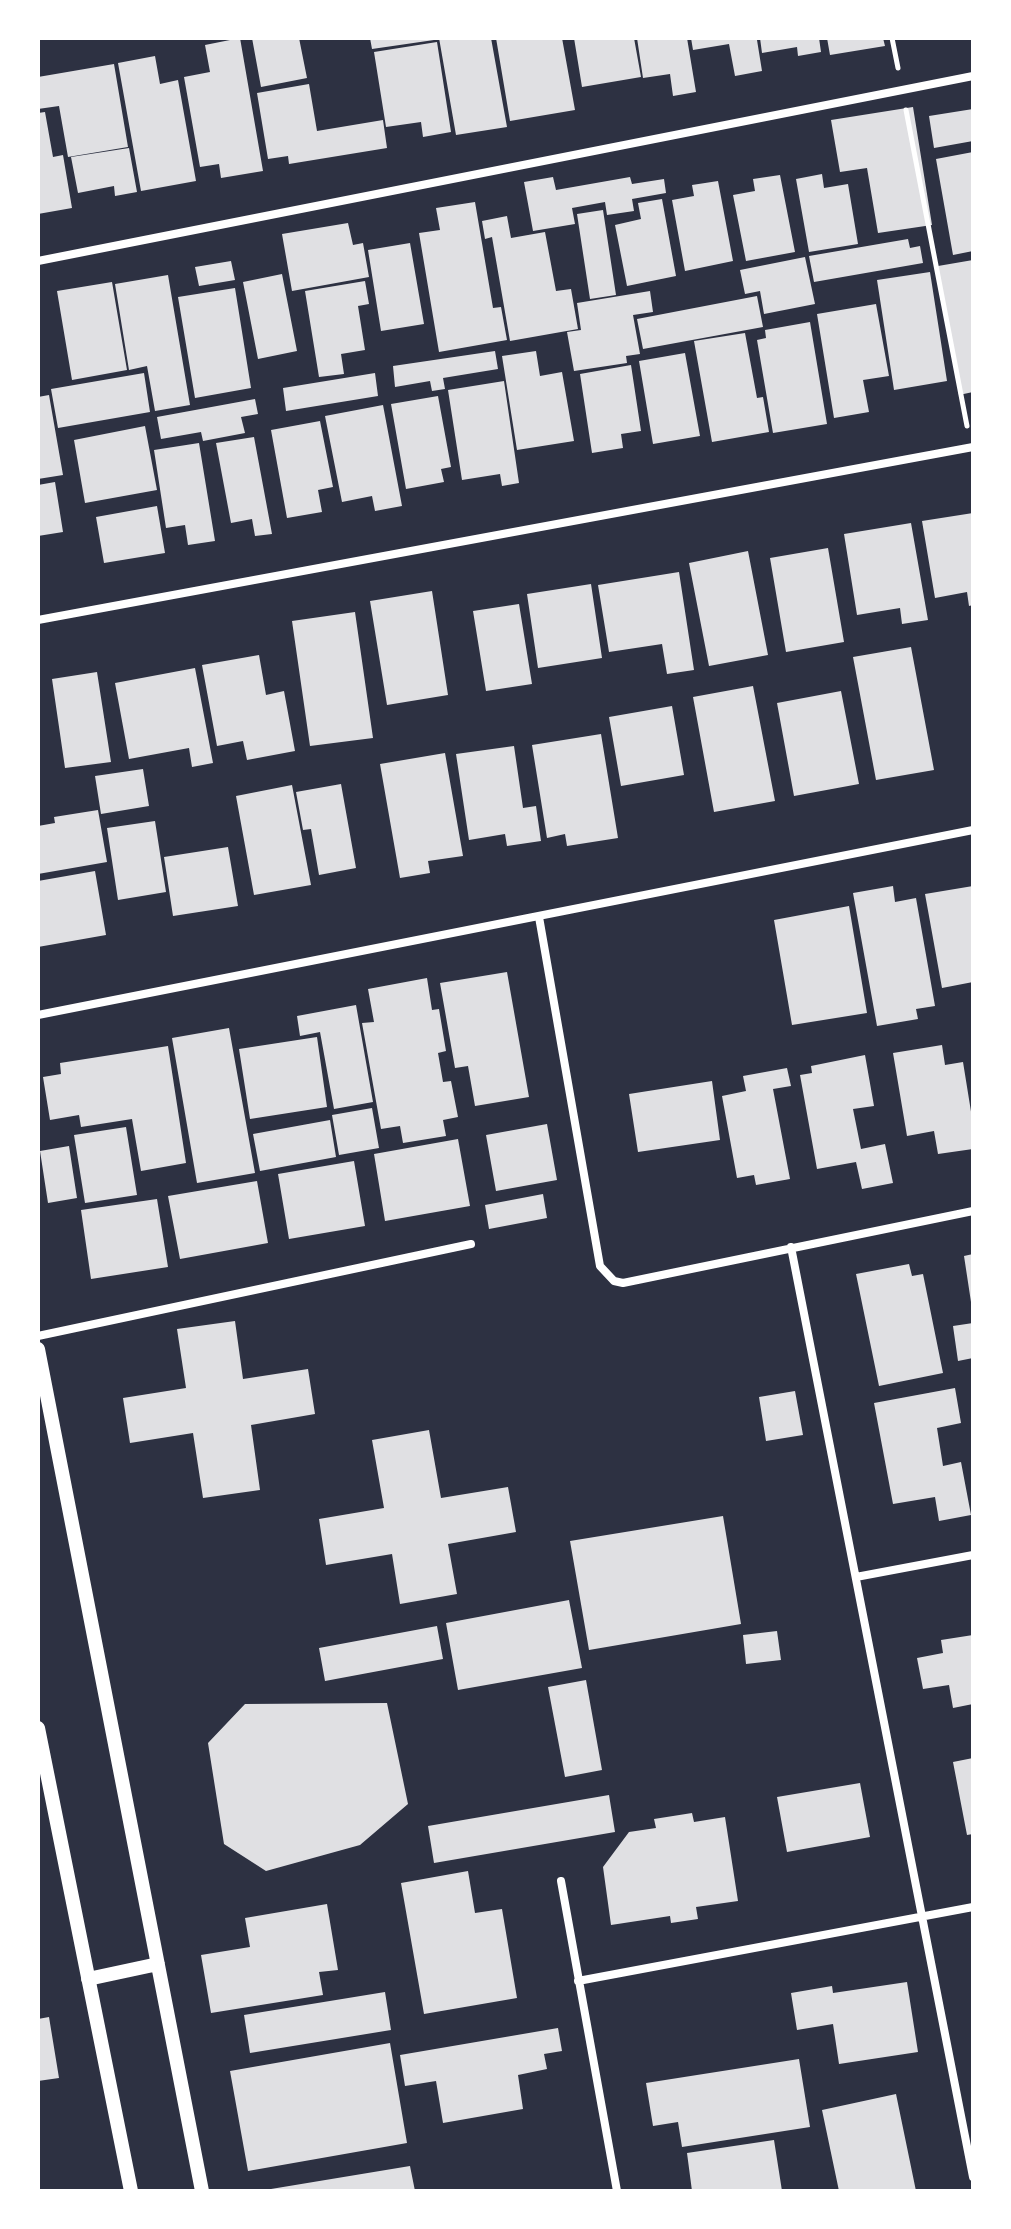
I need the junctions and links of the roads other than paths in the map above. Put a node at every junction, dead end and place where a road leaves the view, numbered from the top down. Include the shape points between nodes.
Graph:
1 (973, 76) edge
2 (38, 261) edge
3 (972, 447) edge
4 (38, 620) edge
5 (973, 830) edge
6 (539, 917) junction
7 (38, 1015) edge
8 (973, 1211) edge
9 (471, 1244) dead end
10 (791, 1247) junction
11 (38, 1336) edge
12 (38, 1349) edge
13 (973, 1555) edge
14 (856, 1577) junction
15 (38, 1728) edge
16 (561, 1881) dead end
17 (973, 1907) edge
18 (922, 1916) junction
19 (158, 1964) junction
20 (88, 1979) junction
21 (578, 1981) junction
22 (973, 2177) edge
23 (131, 2191) edge
24 (202, 2191) edge
25 (617, 2191) edge

1 - 2 street
3 - 4 street
5 - 6 street
6 - 7 street
6 - 10 street via 600,1266 623,1283
8 - 10 street
9 - 11 street
10 - 14 street
12 - 19 street
13 - 14 street
14 - 18 street
15 - 20 street
16 - 21 street
17 - 18 street
18 - 21 street
18 - 22 street
19 - 20 street
19 - 24 street
20 - 23 street
21 - 25 street

